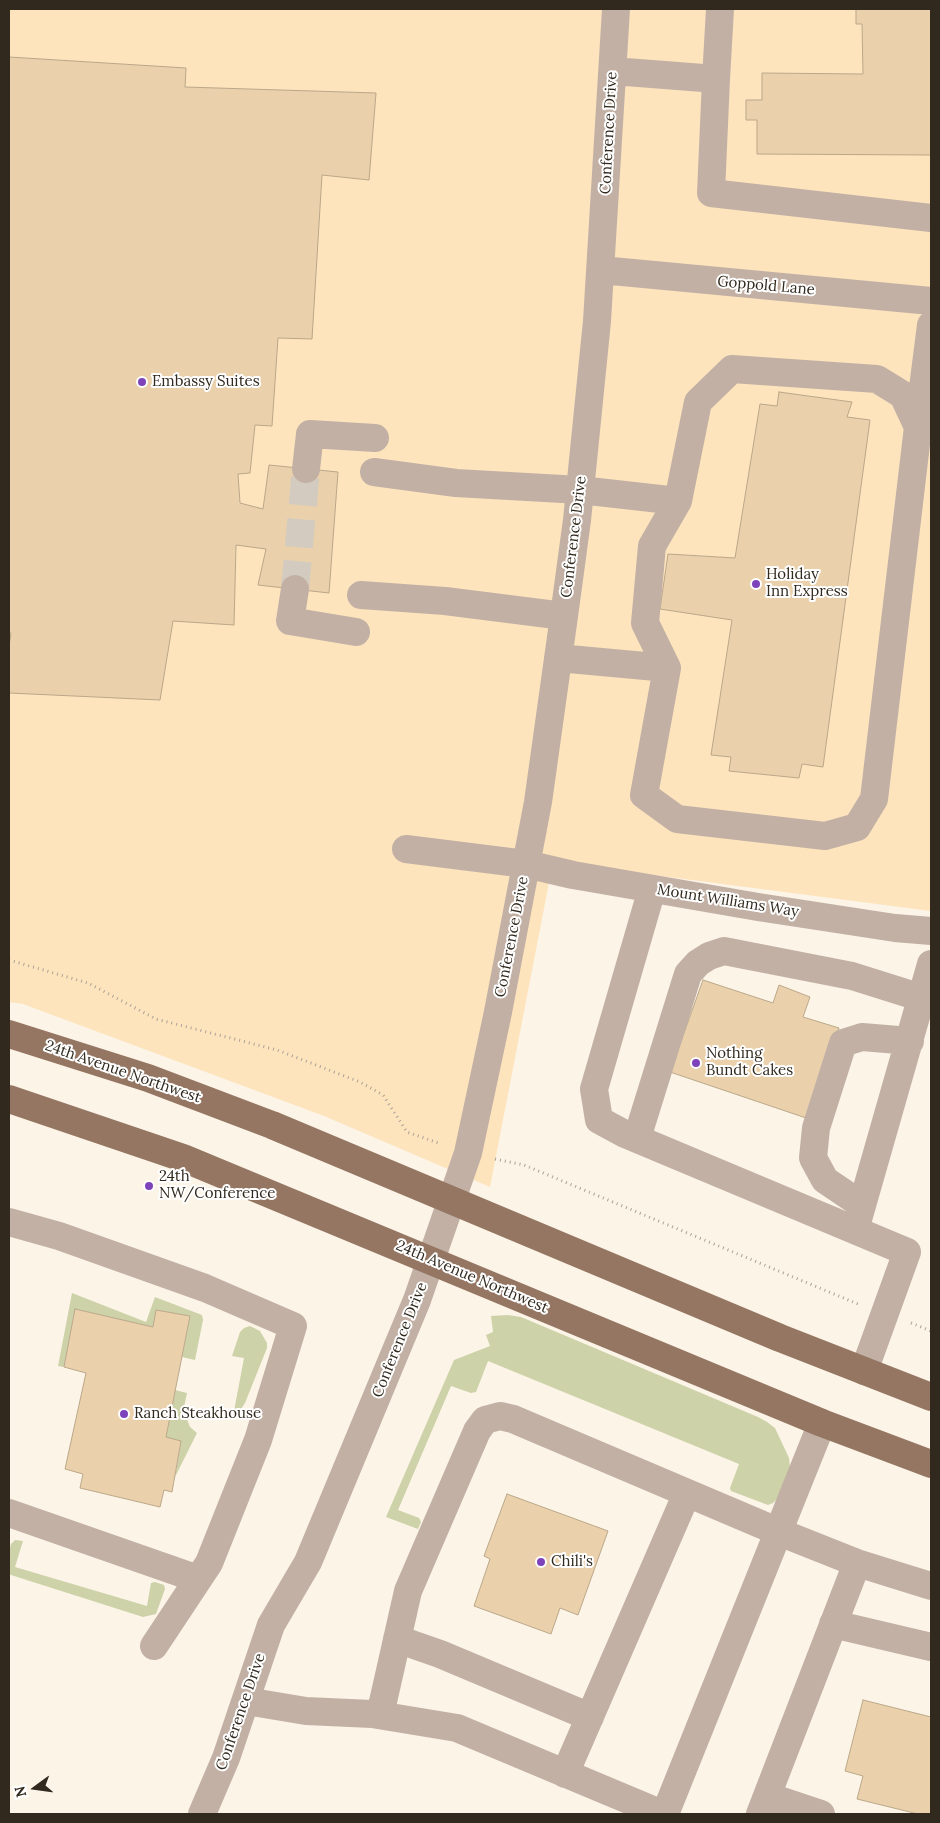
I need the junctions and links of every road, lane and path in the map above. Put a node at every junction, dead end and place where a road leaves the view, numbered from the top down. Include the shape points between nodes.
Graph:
1 (616, 9) edge
2 (720, 9) edge
3 (613, 71) junction
4 (716, 79) junction
5 (931, 218) edge
6 (600, 270) junction
7 (931, 301) edge
8 (931, 325) edge
9 (918, 427) junction
10 (375, 438) dead end
11 (306, 469) tunnel mouth
12 (374, 472) dead end
13 (580, 490) junction
14 (678, 501) junction
15 (295, 589) tunnel mouth
16 (361, 595) dead end
17 (564, 616) junction
18 (356, 632) dead end
19 (558, 658) junction
20 (667, 668) junction
21 (406, 849) dead end
22 (526, 864) junction
23 (652, 889) junction
24 (931, 931) edge
25 (931, 964) edge
26 (922, 998) junction
27 (9, 1034) edge
28 (910, 1041) junction
29 (9, 1099) edge
30 (637, 1138) junction
31 (452, 1200) junction
32 (859, 1218) junction
33 (9, 1222) edge
34 (430, 1261) junction
35 (864, 1371) junction
36 (931, 1396) edge
37 (822, 1423) junction
38 (931, 1464) edge
39 (687, 1492) junction
40 (9, 1513) edge
41 (779, 1532) junction
42 (857, 1563) junction
43 (198, 1579) junction
44 (931, 1586) edge
45 (833, 1624) junction
46 (397, 1639) junction
47 (154, 1646) dead end
48 (931, 1647) edge
49 (246, 1701) junction
50 (380, 1715) junction
51 (590, 1717) junction
52 (565, 1774) junction
53 (763, 1805) edge
54 (202, 1814) edge
55 (663, 1814) edge
56 (821, 1814) edge

1 - 3 street, Conference Drive
2 - 4 street
3 - 4 street
3 - 6 street, Conference Drive
4 - 5 street via 711,194
6 - 7 street, Goppold Lane
6 - 13 street, Conference Drive
8 - 9 street
9 - 14 street via 903,394 877,379 732,368 698,402
9 - 20 street via 874,799 856,827 825,836 677,819 644,796
10 - 11 street via 310,434
12 - 13 street via 456,483
13 - 14 street
13 - 17 street, Conference Drive
14 - 20 street via 652,546 644,623
15 - 18 street via 290,621
16 - 17 street via 445,601
17 - 19 street, Conference Drive
19 - 20 street
19 - 22 street, Conference Drive
21 - 22 street, Mount Williams Way
22 - 23 street, Mount Williams Way
22 - 31 street, Conference Drive via 470,1145
23 - 24 street, Mount Williams Way
23 - 30 street via 594,1089 599,1120
25 - 26 street
26 - 28 street
26 - 30 street via 852,976 724,951 709,956 688,974
27 - 31 main road, 24th Avenue Northwest via 148,1078 272,1125
28 - 32 street
28 - 32 street via 862,1037 843,1044 816,1128 813,1158 825,1180
29 - 34 main road, 24th Avenue Northwest via 183,1158
30 - 32 street
31 - 34 street, Conference Drive
31 - 35 main road, 24th Avenue Northwest
32 - 35 street via 907,1252
33 - 43 street via 59,1236 206,1288 293,1326 258,1440 209,1563
34 - 37 main road, 24th Avenue Northwest
34 - 49 street, Conference Drive via 308,1562 271,1625
35 - 36 main road, 24th Avenue Northwest
37 - 38 main road, 24th Avenue Northwest
37 - 41 street
39 - 41 street
39 - 46 street via 513,1419 500,1416 485,1420 477,1431 408,1590
39 - 51 street
40 - 43 street
41 - 42 street
41 - 55 street
42 - 44 street
42 - 45 street
43 - 47 street
45 - 48 street
45 - 53 street
46 - 50 street
46 - 51 street
49 - 50 street via 306,1711
49 - 54 street, Conference Drive
50 - 52 street via 456,1728
51 - 52 street
52 - 55 street
53 - 56 street

